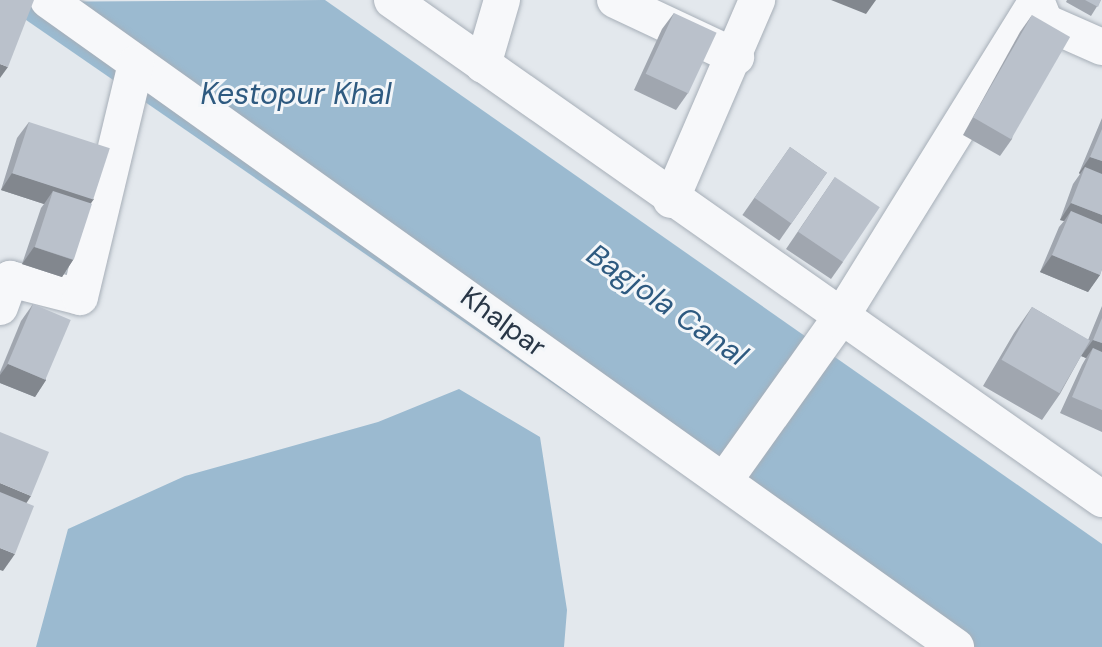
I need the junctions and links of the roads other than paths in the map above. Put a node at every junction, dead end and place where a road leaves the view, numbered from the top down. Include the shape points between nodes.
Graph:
1 (48, 0) edge
2 (392, 0) edge
3 (502, 0) edge
4 (615, 0) edge
5 (757, 0) edge
6 (1035, 3) edge
7 (1102, 47) edge
8 (736, 57) junction
9 (136, 64) junction
10 (483, 65) junction
11 (671, 200) junction
12 (0, 307) edge
13 (839, 320) junction
14 (724, 481) junction
15 (1102, 499) edge
16 (956, 647) edge

1 - 9 street, Khalpar
2 - 10 street
3 - 10 street
4 - 8 street
5 - 8 street
6 - 7 street via 1045,22
6 - 13 street
8 - 11 street
9 - 12 street via 80,297 10,279
9 - 14 street, Khalpar
10 - 11 street
11 - 13 street
13 - 14 street
13 - 15 street
14 - 16 street, Khalpar

